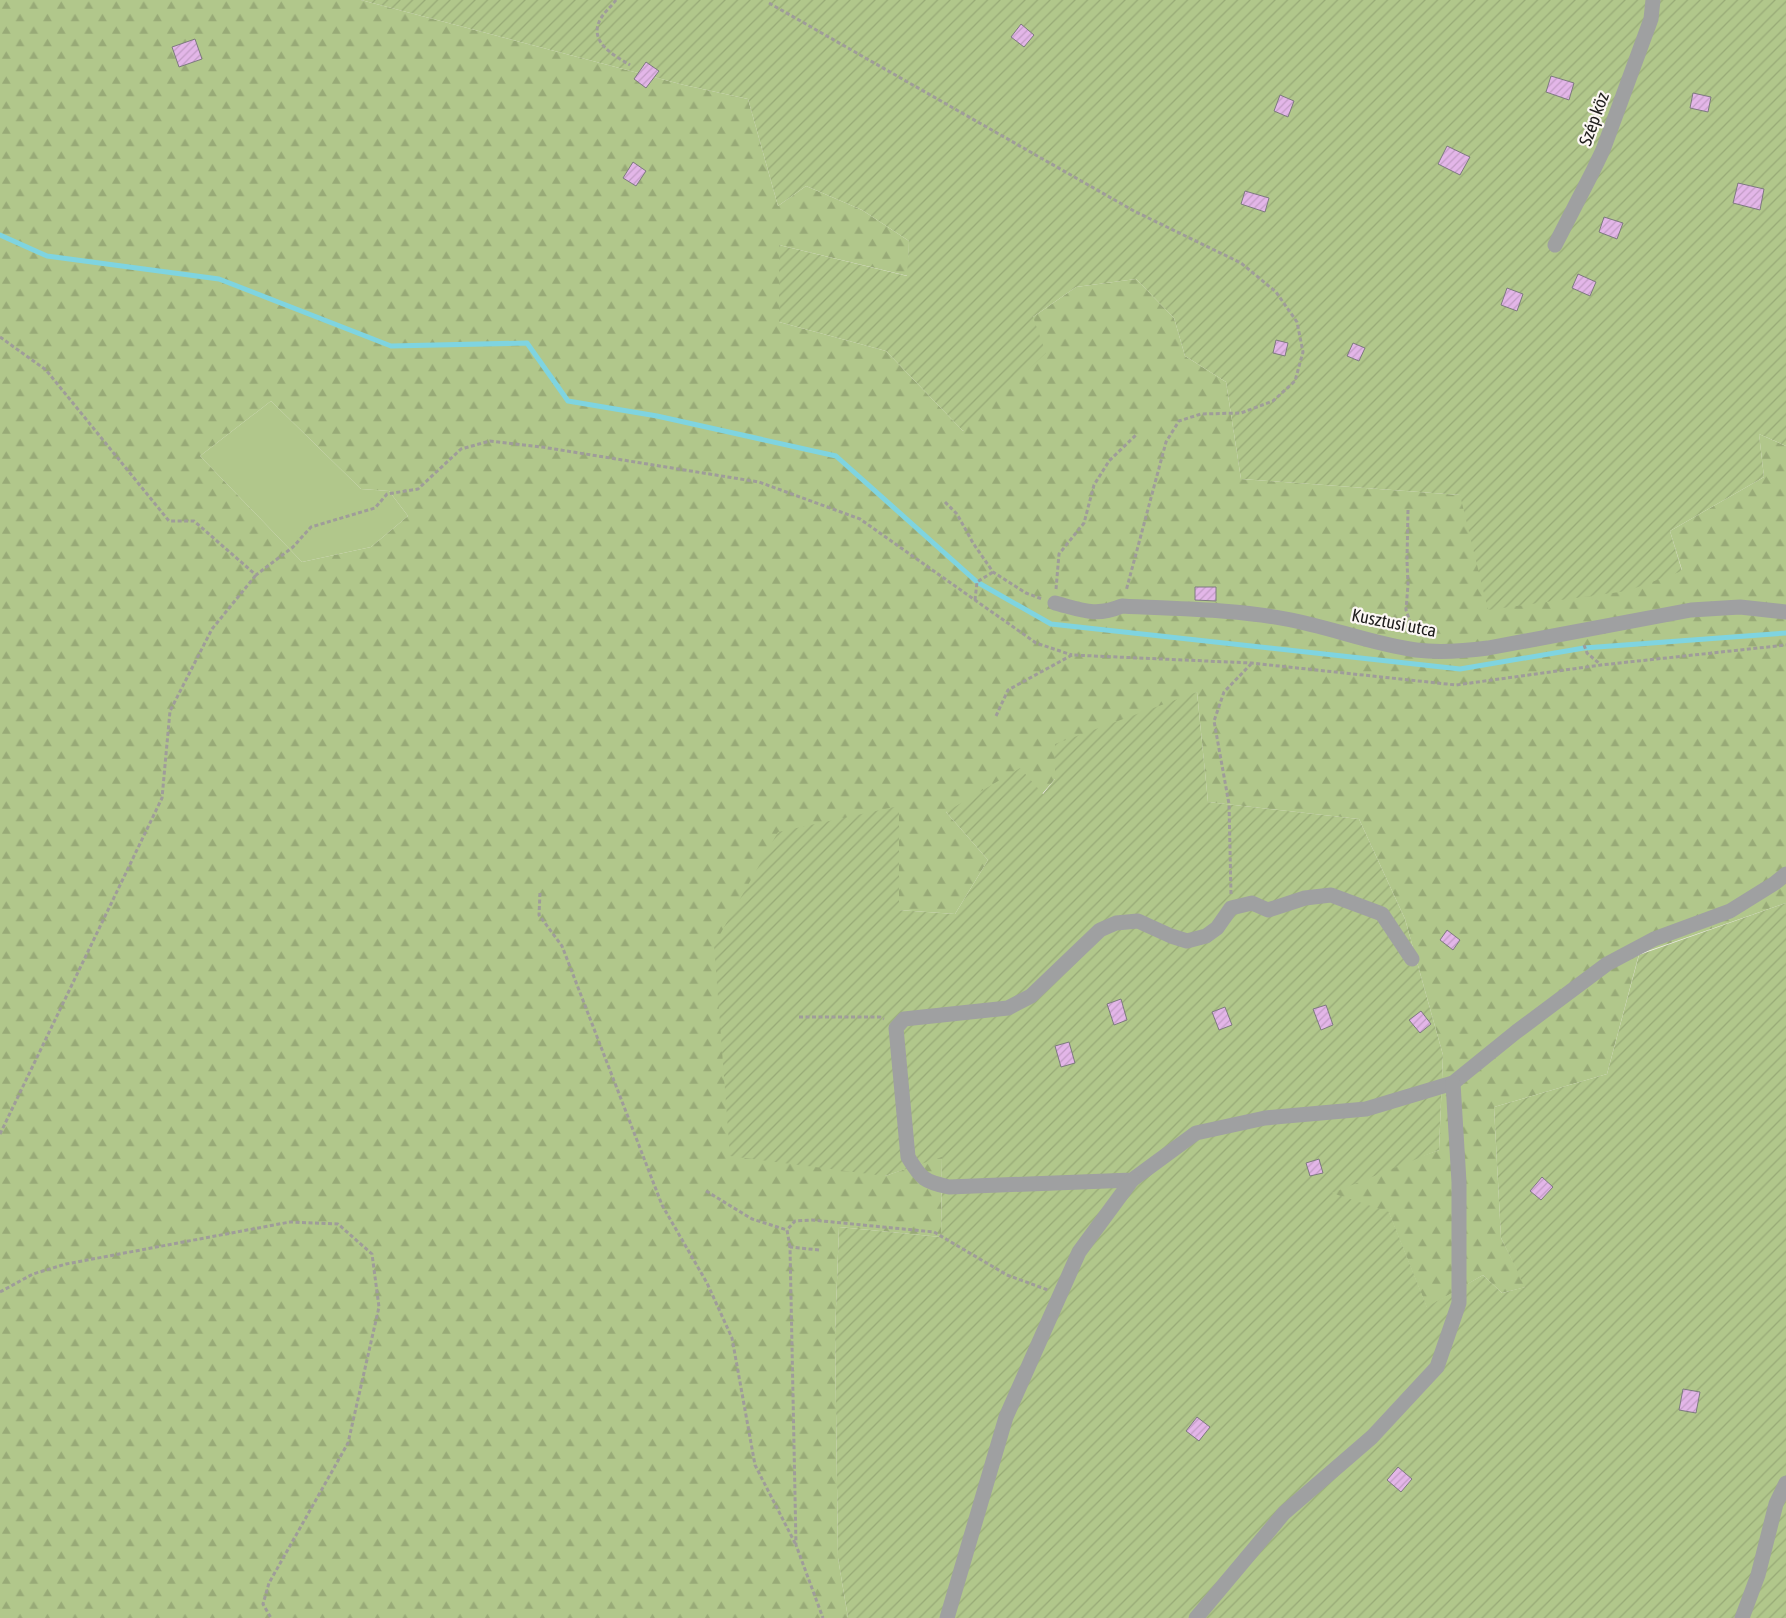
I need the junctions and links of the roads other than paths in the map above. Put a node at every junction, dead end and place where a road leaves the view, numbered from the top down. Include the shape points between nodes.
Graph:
1 (1653, 0) edge
2 (1555, 245) dead end
3 (1055, 603) road end
4 (1786, 612) edge
5 (1786, 874) edge
6 (1412, 959) dead end
7 (1453, 1083) junction
8 (1132, 1180) junction
9 (1786, 1483) edge
10 (947, 1618) edge
11 (1196, 1618) edge
12 (1742, 1618) edge

1 - 2 street, Szép köz via 1648,28 1603,150
3 - 4 street, Kusztusi utca via 1091,613 1109,612 1122,606 1286,618 1385,644 1456,652 1691,610 1740,607
5 - 7 street via 1730,911 1654,940 1607,964
6 - 8 street via 1382,914 1330,895 1305,898 1268,910 1252,904 1231,908 1217,928 1206,936 1187,941 1138,921 1116,923 1100,930 1031,996 1008,1008 904,1020 896,1028 908,1157 916,1171 930,1183 950,1187
7 - 8 street via 1366,1109 1265,1118 1196,1133
7 - 11 street via 1459,1182 1460,1303 1437,1367 1372,1437 1284,1513
8 - 10 street via 1079,1252 1006,1417
9 - 12 street via 1776,1504 1758,1575

